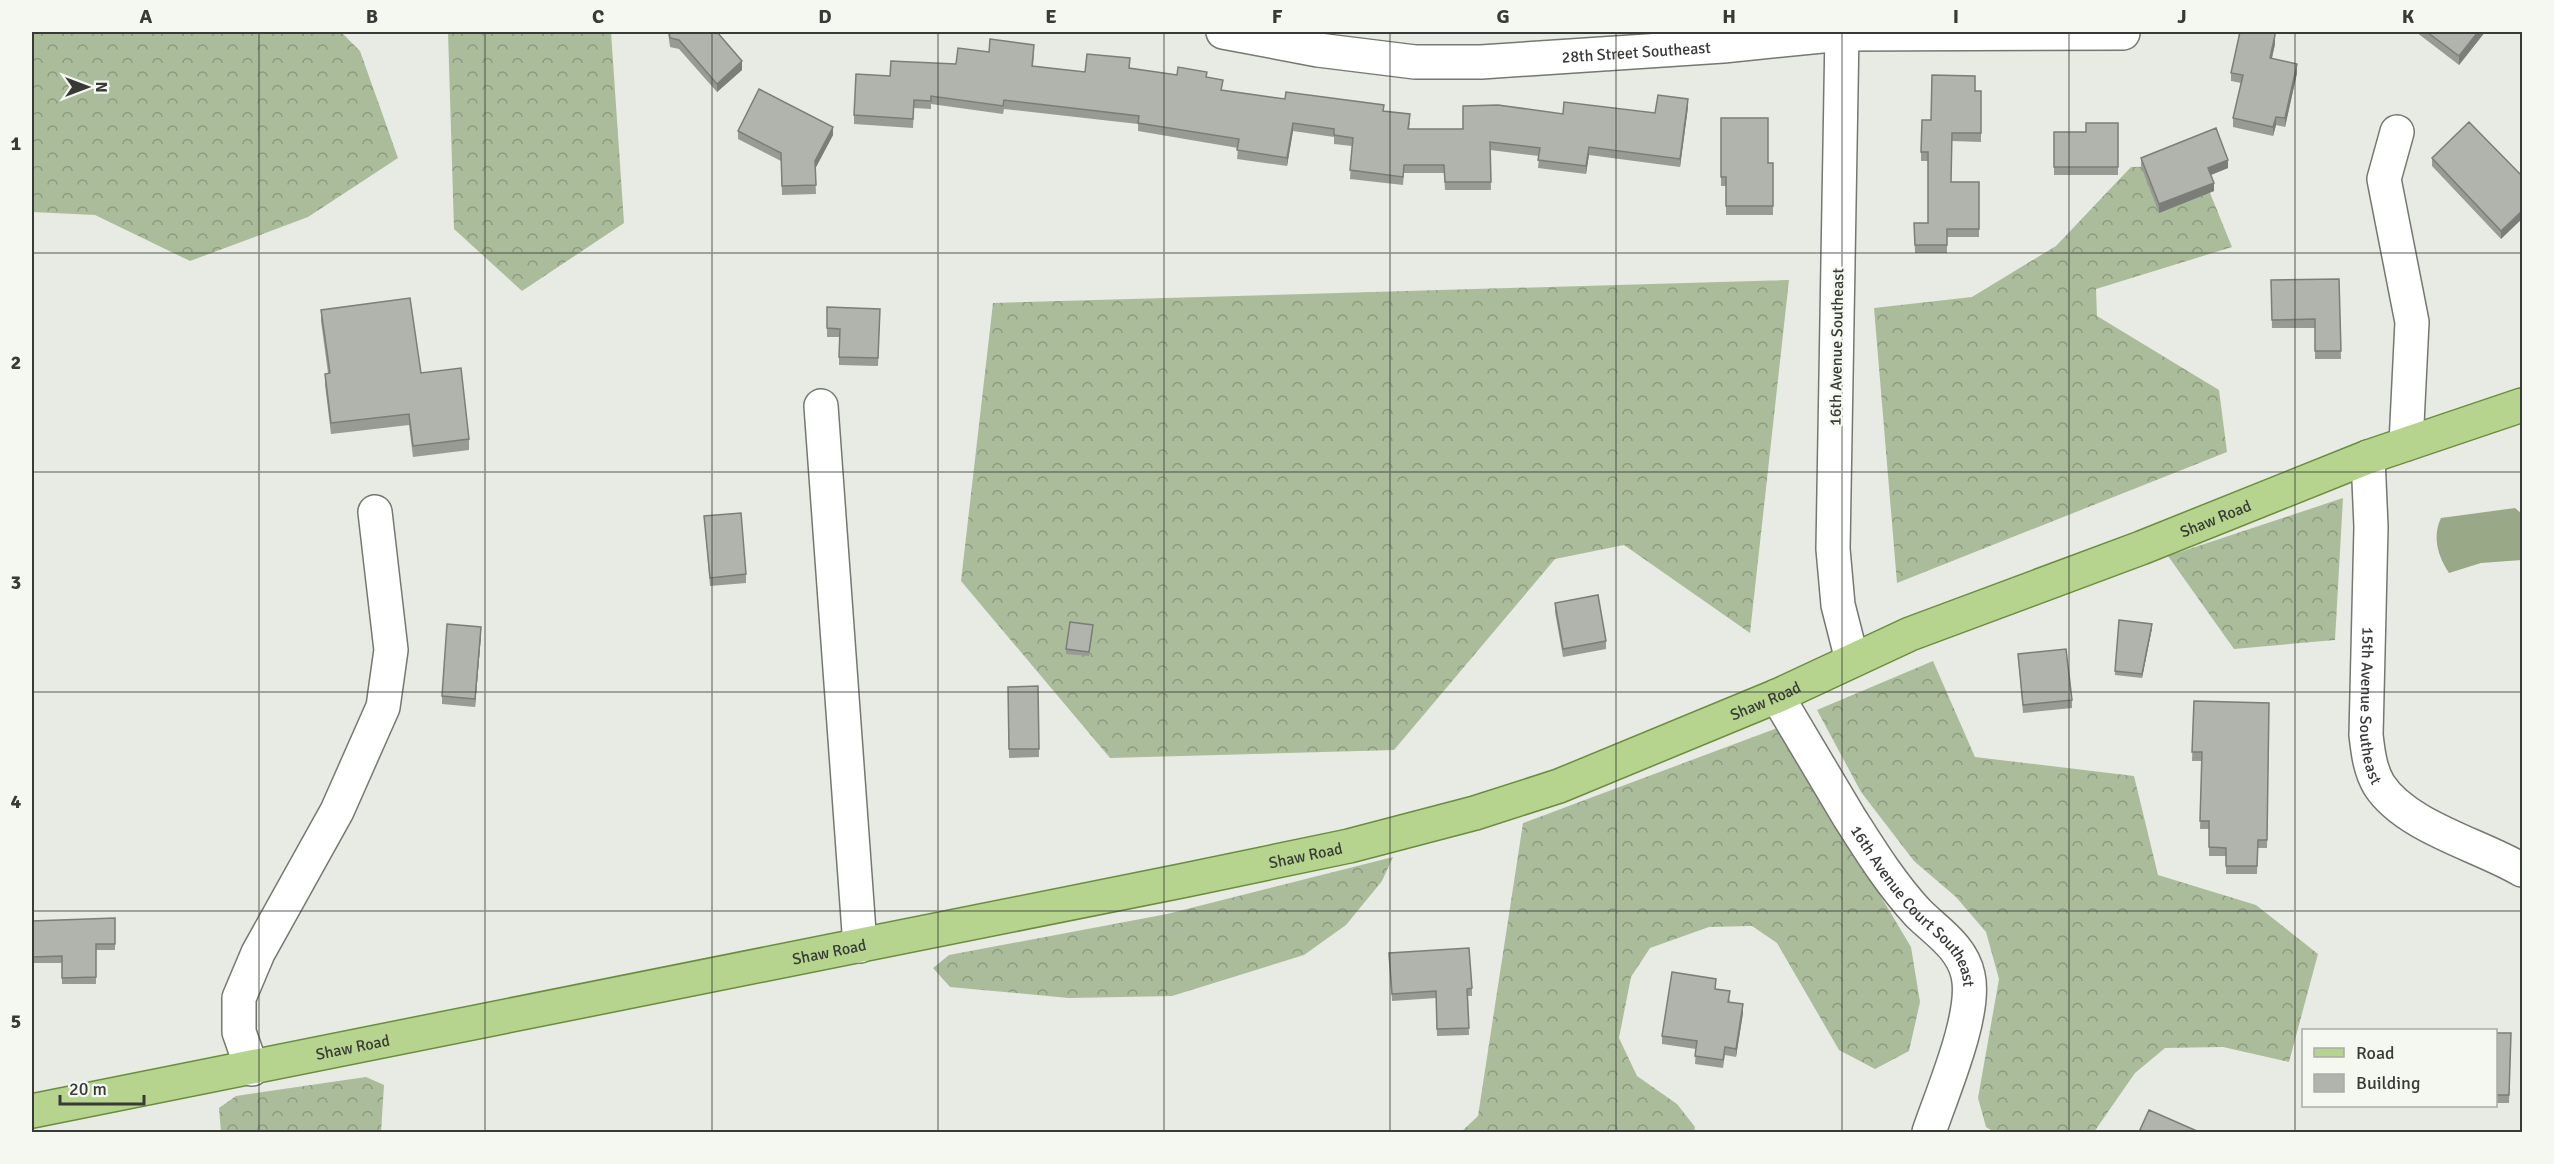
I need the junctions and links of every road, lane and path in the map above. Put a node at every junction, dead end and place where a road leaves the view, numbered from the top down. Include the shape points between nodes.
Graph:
1 (1223, 32) edge
2 (1842, 33) edge
3 (2123, 33) dead end
4 (2397, 132) dead end
5 (2523, 405) edge
6 (821, 406) dead end
7 (2406, 444) junction
8 (2368, 458) junction
9 (375, 512) dead end
10 (1852, 660) junction
11 (1777, 696) junction
12 (2523, 870) edge
13 (860, 946) junction
14 (252, 1069) junction
15 (32, 1111) edge
16 (1929, 1132) edge

1 - 2 street, 28th Street Southeast via 1318,50 1415,62 1481,62 1677,49
2 - 3 street, 28th Street Southeast
2 - 10 street, 16th Avenue Southeast via 1833,549 1838,604
4 - 7 street via 2384,179 2412,322
5 - 7 main road, Shaw Road
6 - 13 street
7 - 8 main road, Shaw Road
8 - 10 main road, Shaw Road via 1910,634
8 - 12 street, 15th Avenue Southeast via 2371,527 2366,735 2370,765 2379,785 2399,806 2428,825
9 - 14 street via 391,650 383,707 337,811 258,953 238,999 240,1032
10 - 11 main road, Shaw Road
11 - 13 main road, Shaw Road via 1559,786 1475,813 1349,846
11 - 16 street, 16th Avenue Court Southeast via 1892,883 1964,961 1970,1002
13 - 14 main road, Shaw Road
14 - 15 main road, Shaw Road

